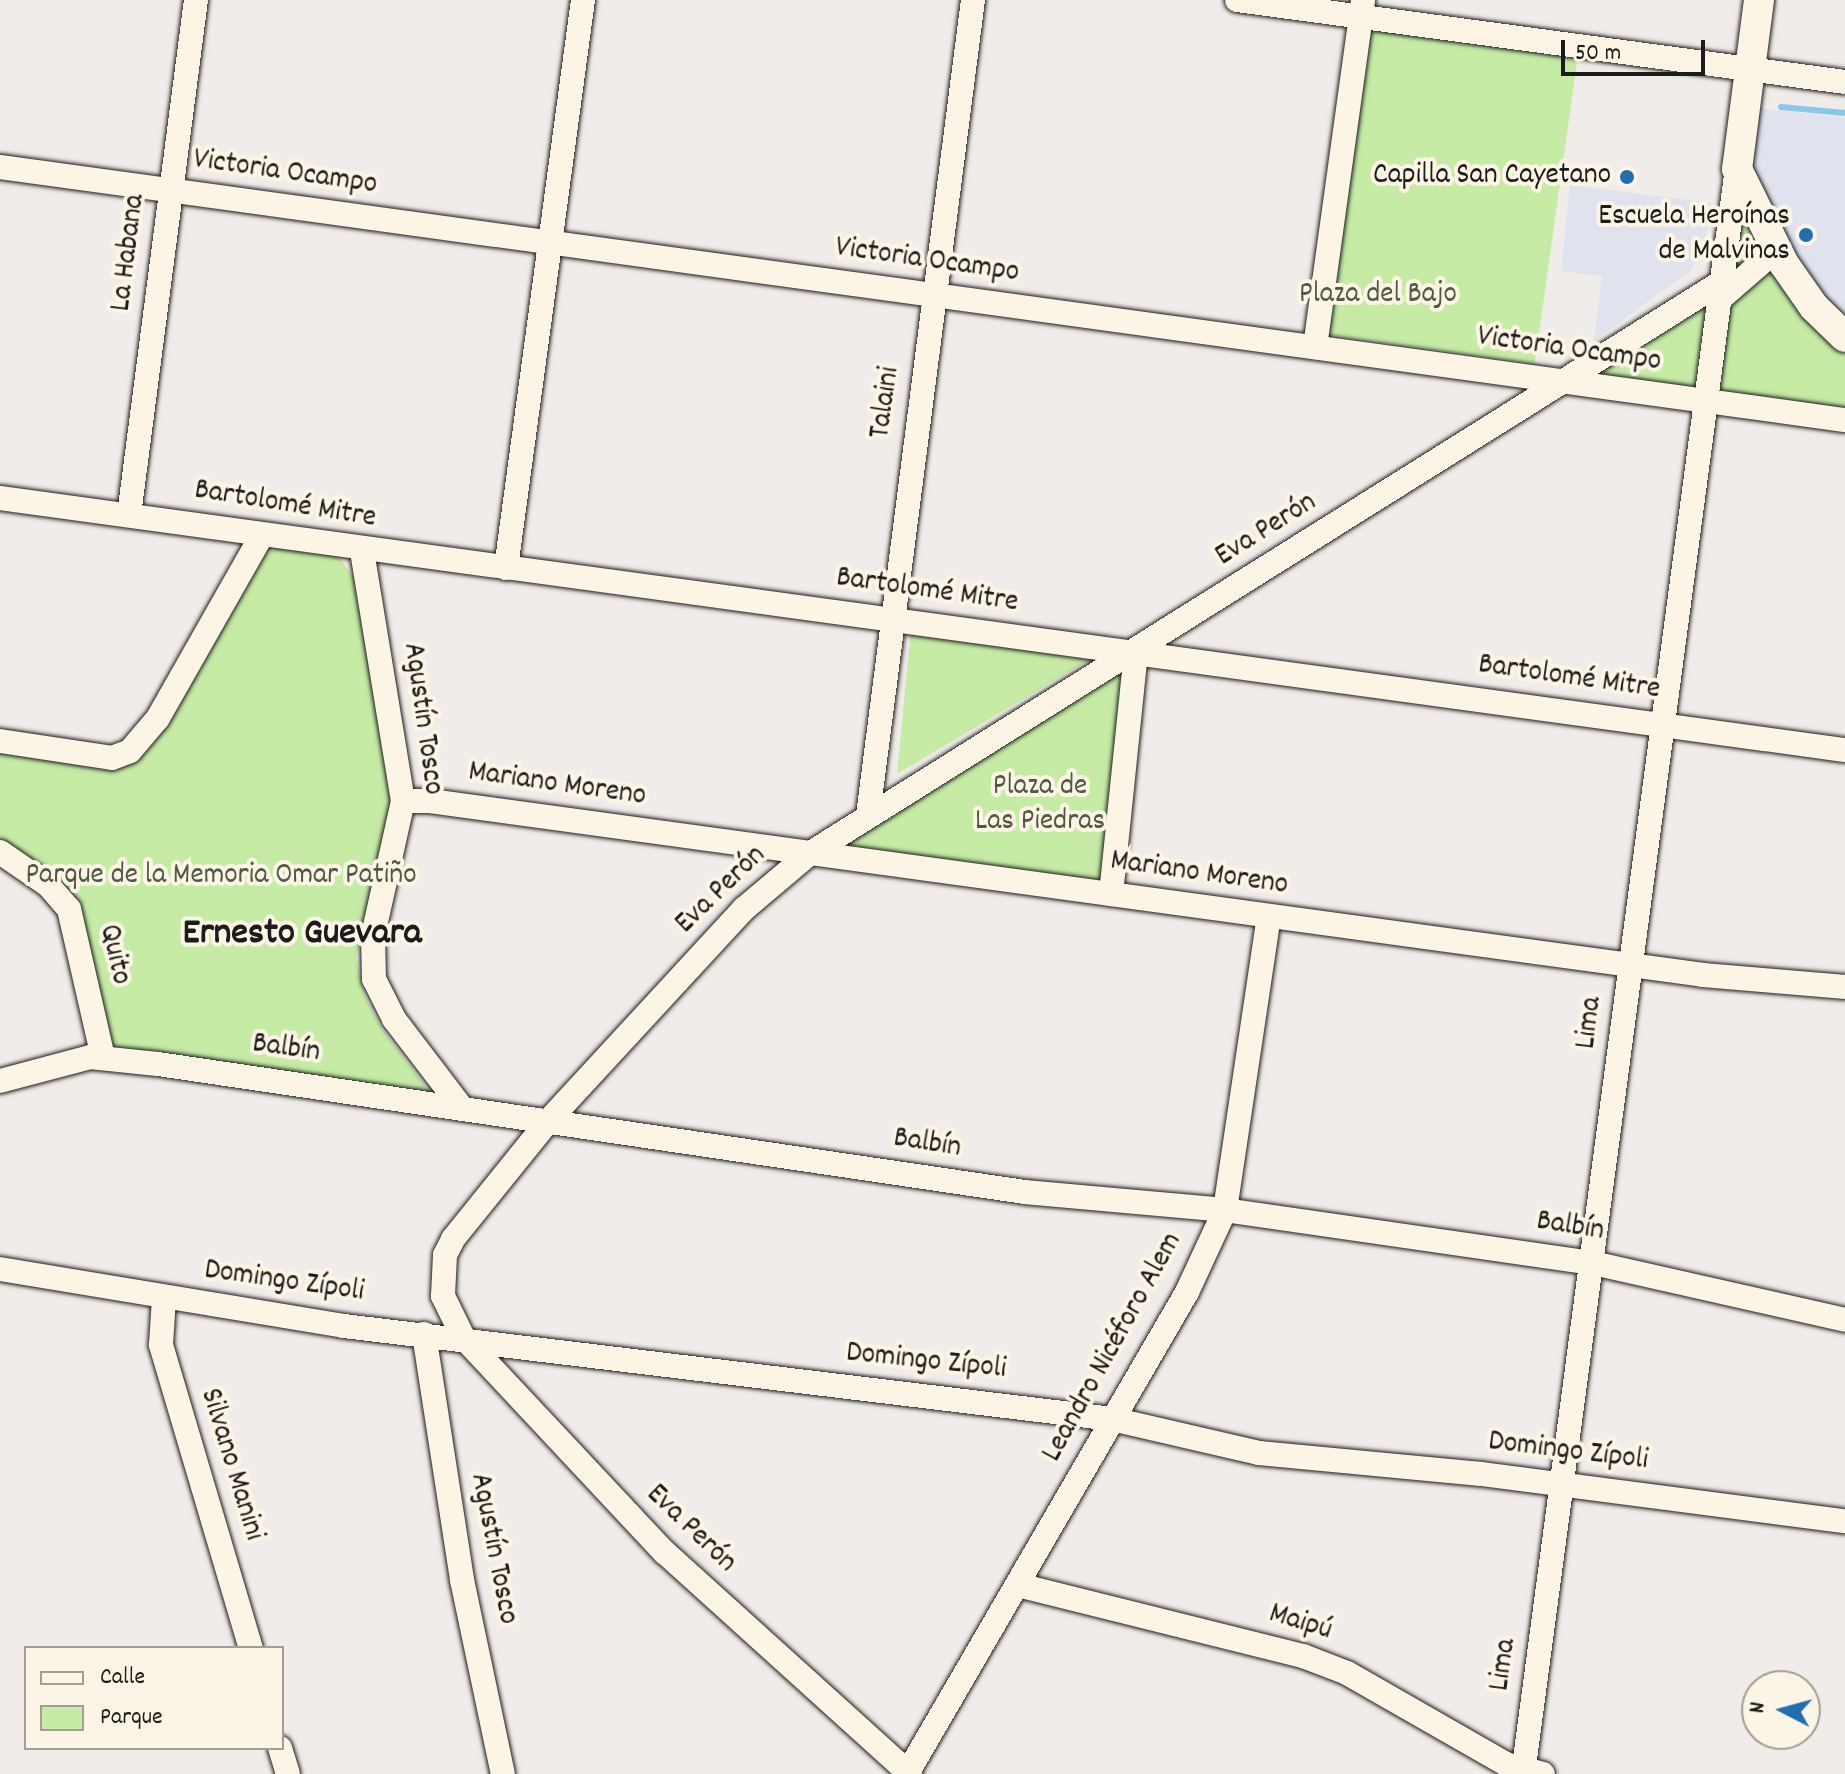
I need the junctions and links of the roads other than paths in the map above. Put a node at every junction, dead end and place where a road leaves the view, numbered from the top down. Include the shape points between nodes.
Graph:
1 (196, 0) edge
2 (583, 0) edge
3 (973, 0) edge
4 (1237, 0) edge
5 (1759, 0) edge
6 (1362, 8) edge
7 (1750, 71) junction
8 (1845, 82) edge
9 (0, 167) edge
10 (1737, 169) junction
11 (170, 191) junction
12 (550, 242) junction
13 (1776, 250) junction
14 (1722, 290) junction
15 (934, 296) junction
16 (1845, 337) edge
17 (1315, 347) junction
18 (1561, 383) junction
19 (1708, 402) junction
20 (1845, 420) edge
21 (0, 498) edge
22 (129, 515) junction
23 (262, 535) junction
24 (362, 551) junction
25 (506, 568) junction
26 (889, 619) junction
27 (1136, 651) junction
28 (1664, 725) junction
29 (0, 741) edge
30 (1845, 750) edge
31 (403, 801) junction
32 (868, 815) junction
33 (0, 852) edge
34 (809, 854) junction
35 (1111, 894) junction
36 (1269, 917) junction
37 (1631, 965) junction
38 (1845, 987) edge
39 (103, 1057) junction
40 (0, 1081) edge
41 (461, 1107) junction
42 (550, 1119) junction
43 (1225, 1210) junction
44 (1593, 1263) junction
45 (0, 1269) edge
46 (164, 1298) junction
47 (1845, 1320) edge
48 (424, 1334) junction
49 (463, 1337) junction
50 (1112, 1419) junction
51 (1562, 1484) junction
52 (1845, 1521) edge
53 (1018, 1585) junction
54 (250, 1646) edge
55 (281, 1750) edge
56 (909, 1773) edge
57 (1530, 1773) edge
58 (288, 1774) edge
59 (503, 1774) edge

1 - 11 street, La Habana
2 - 12 street
3 - 15 street, Talaini
4 - 6 street
5 - 7 main road
6 - 7 street
6 - 17 street
7 - 8 street
7 - 10 main road
9 - 11 street, Victoria Ocampo
10 - 13 main road
10 - 14 street, Lima
11 - 12 street, Victoria Ocampo
11 - 22 street, La Habana
12 - 15 street, Victoria Ocampo
12 - 25 street
13 - 14 street, Eva Perón
13 - 16 main road via 1814,307
14 - 18 street, Eva Perón
14 - 19 street, Lima
15 - 17 street, Victoria Ocampo
15 - 26 street, Talaini
17 - 18 street, Victoria Ocampo
18 - 19 street, Victoria Ocampo
18 - 27 street, Eva Perón
19 - 20 street, Victoria Ocampo
19 - 28 street, Lima
21 - 22 street, Bartolomé Mitre
22 - 23 street, Bartolomé Mitre
23 - 24 street, Bartolomé Mitre
23 - 29 street via 158,718 130,751 112,758
24 - 25 street, Bartolomé Mitre
24 - 31 street, Agustín Tosco
25 - 26 street, Bartolomé Mitre
26 - 27 street, Bartolomé Mitre
26 - 32 street, Talaini
27 - 28 street, Bartolomé Mitre
27 - 32 street, Eva Perón
27 - 35 street
28 - 30 street, Bartolomé Mitre
28 - 37 street, Lima
31 - 34 street, Mariano Moreno
31 - 41 street, Agustín Tosco via 373,935 374,979 394,1019
32 - 34 street, Eva Perón
33 - 39 street, Quito via 48,885 69,909
34 - 35 street, Mariano Moreno
34 - 42 street, Eva Perón via 745,908
35 - 36 street, Mariano Moreno
36 - 37 street, Mariano Moreno
36 - 43 street, Leandro Nicéforo Alem
37 - 38 street, Mariano Moreno
37 - 44 street, Lima
39 - 40 street, Balbín
39 - 41 street, Balbín
41 - 42 street, Balbín
42 - 43 street, Balbín via 1025,1192
42 - 49 street, Eva Perón via 466,1221 445,1255 443,1296
43 - 44 street, Balbín
43 - 50 street, Leandro Nicéforo Alem via 1187,1292
44 - 47 street, Balbín
44 - 51 street, Lima
45 - 46 street, Domingo Zípoli
46 - 48 street, Domingo Zípoli
46 - 54 street, Silvano Manini via 161,1345
48 - 49 street, Domingo Zípoli
48 - 59 street, Agustín Tosco via 462,1580
49 - 50 street, Domingo Zípoli
49 - 56 street, Eva Perón via 665,1553
50 - 51 street, Domingo Zípoli via 1259,1453
50 - 53 street, Leandro Nicéforo Alem
51 - 52 street, Domingo Zípoli
51 - 57 street, Lima
53 - 56 street, Leandro Nicéforo Alem
53 - 57 street, Maipú via 1303,1656 1347,1673
55 - 58 street

